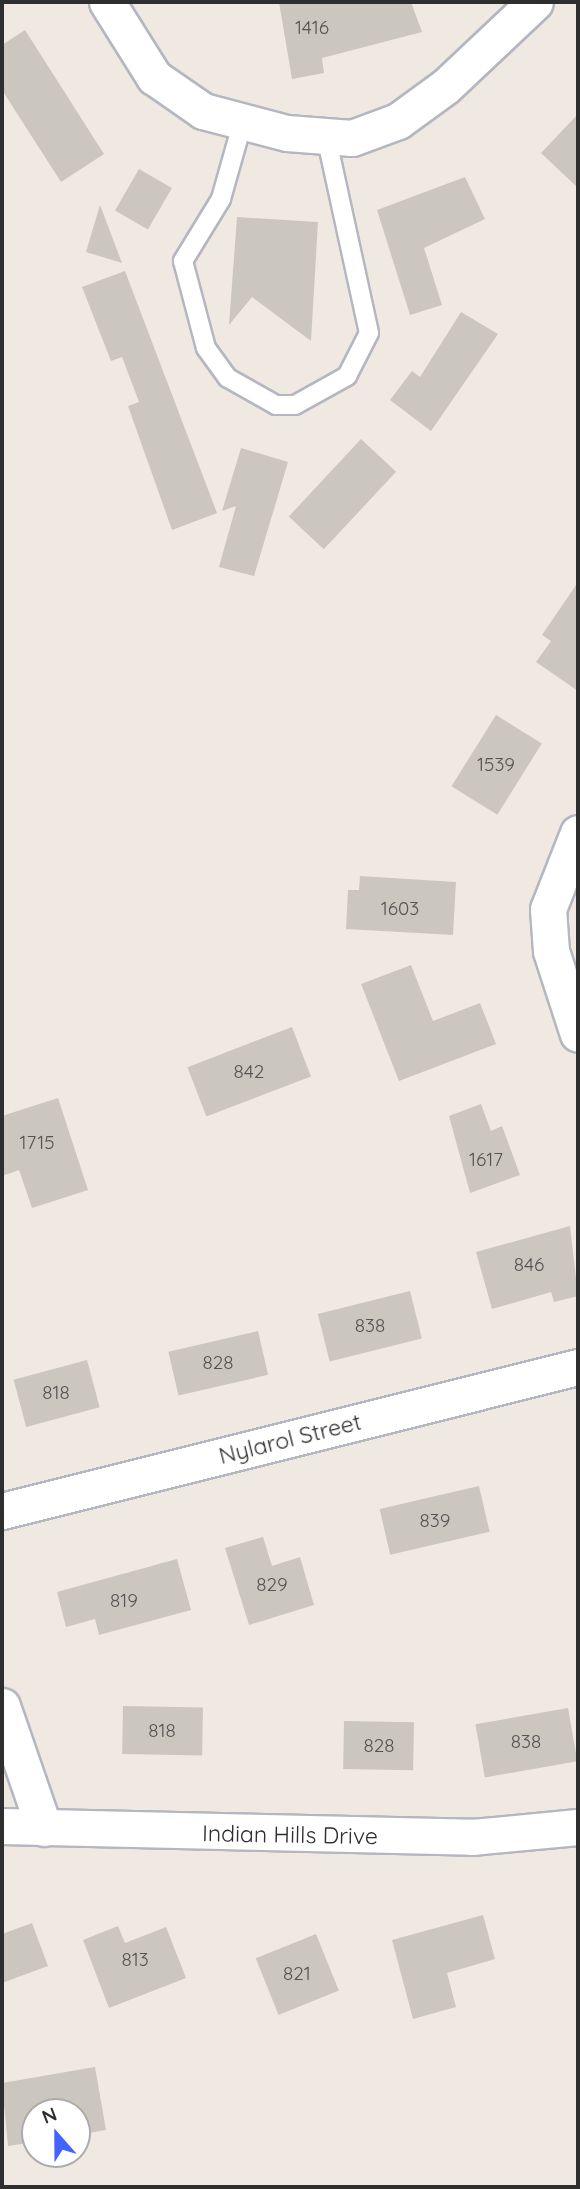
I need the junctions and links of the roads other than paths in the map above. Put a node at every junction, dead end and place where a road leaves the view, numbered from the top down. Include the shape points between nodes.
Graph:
1 (107, 2) edge
2 (535, 2) edge
3 (243, 121) junction
4 (326, 136) junction
5 (578, 833) edge
6 (578, 1034) edge
7 (578, 1367) edge
8 (2, 1511) edge
9 (2, 1706) edge
10 (2, 1826) edge
11 (578, 1827) edge
12 (44, 1828) junction

1 - 3 street via 154,77 203,111
2 - 4 street via 446,86 398,121 352,138
3 - 4 street
3 - 4 lane via 221,199 183,261 206,348 228,378 276,405 295,405 347,376 369,333
5 - 6 street via 548,909 551,951
7 - 8 street, Nylarol Street
9 - 12 street
10 - 12 street, Indian Hills Drive
11 - 12 street, Indian Hills Drive via 472,1837

